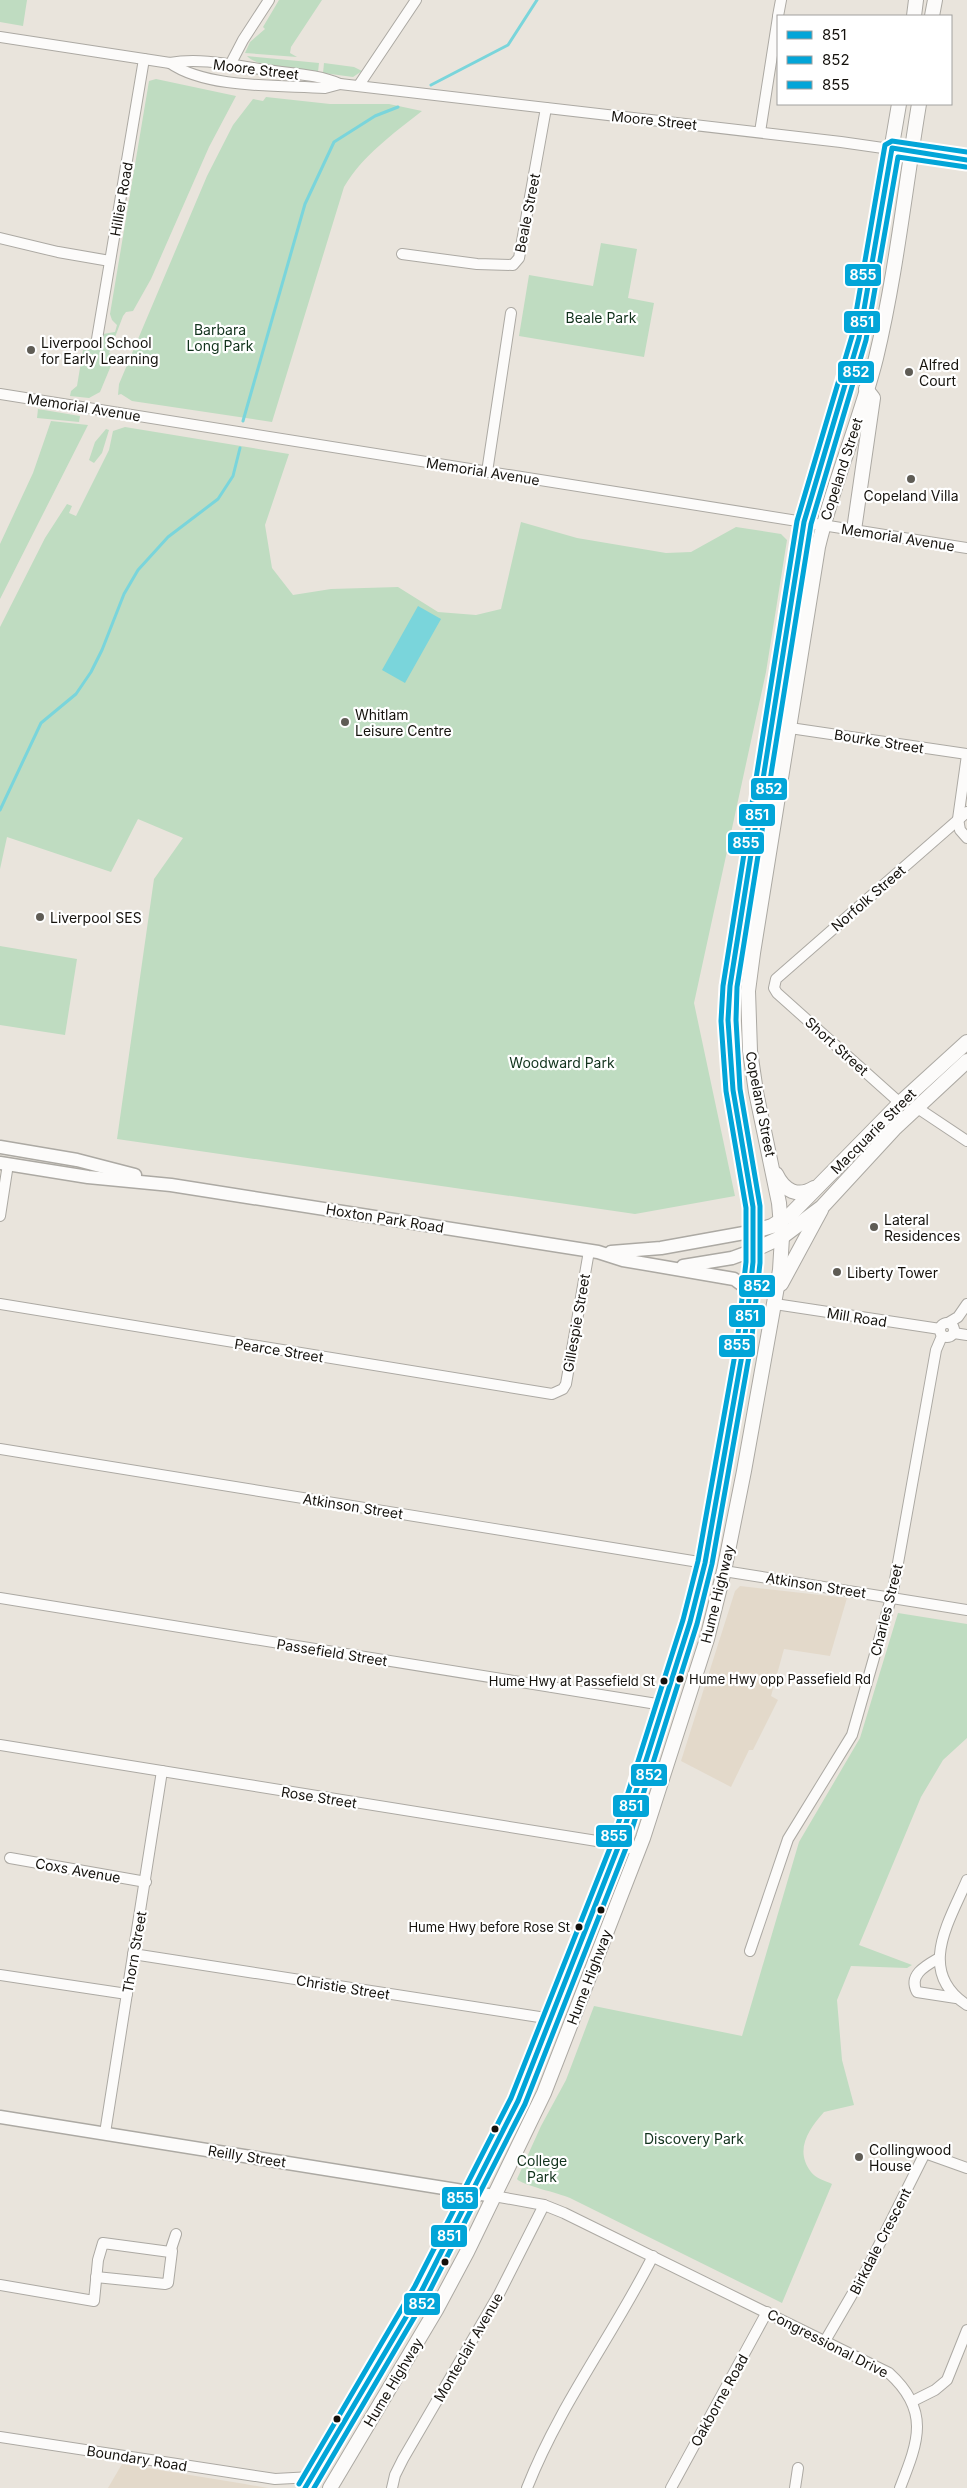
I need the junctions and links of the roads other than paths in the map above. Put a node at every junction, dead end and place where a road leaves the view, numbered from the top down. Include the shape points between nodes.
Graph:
1 (269, 0) edge
2 (416, 0) edge
3 (781, 0) edge
4 (916, 0) edge
5 (935, 0) edge
6 (778, 15) edge
7 (914, 15) edge
8 (932, 15) edge
9 (777, 23) edge
10 (0, 37) edge
11 (144, 59) junction
12 (170, 62) junction
13 (230, 65) junction
14 (195, 74) junction
15 (254, 84) junction
16 (340, 84) junction
17 (359, 86) junction
18 (899, 105) edge
19 (919, 105) edge
20 (546, 108) junction
21 (760, 132) junction
22 (892, 148) junction
23 (911, 151) junction
24 (967, 160) edge
25 (0, 238) edge
26 (402, 254) dead end
27 (110, 261) junction
28 (511, 313) dead end
29 (97, 339) dead end
30 (866, 389) junction
31 (0, 394) edge
32 (486, 472) junction
33 (804, 522) junction
34 (823, 525) junction
35 (854, 530) junction
36 (967, 548) edge
37 (790, 728) junction
38 (967, 755) edge
39 (967, 812) edge
40 (958, 819) junction
41 (967, 838) edge
42 (774, 988) joint
43 (967, 1042) edge
44 (966, 1062) edge
45 (900, 1103) junction
46 (916, 1107) junction
47 (967, 1141) edge
48 (7, 1149) edge
49 (4, 1163) edge
50 (773, 1169) junction
51 (822, 1184) junction
52 (171, 1185) junction
53 (822, 1207) junction
54 (0, 1216) edge
55 (781, 1221) junction
56 (755, 1231) junction
57 (782, 1237) junction
58 (754, 1250) junction
59 (593, 1252) junction
60 (653, 1265) junction
61 (776, 1298) junction
62 (0, 1304) edge
63 (967, 1304) edge
64 (750, 1305) junction
65 (943, 1329) junction
66 (967, 1335) edge
67 (558, 1392) joint
68 (0, 1449) edge
69 (705, 1563) junction
70 (724, 1571) junction
71 (891, 1597) junction
72 (0, 1598) edge
73 (967, 1610) edge
74 (663, 1706) junction
75 (0, 1746) edge
76 (162, 1771) junction
77 (618, 1845) junction
78 (638, 1850) junction
79 (10, 1858) dead end
80 (967, 1880) edge
81 (146, 1882) junction
82 (750, 1951) dead end
83 (134, 1954) junction
84 (939, 1958) junction
85 (0, 1975) edge
86 (127, 1994) junction
87 (956, 1998) junction
88 (967, 2005) edge
89 (552, 2020) junction
90 (0, 2117) edge
91 (105, 2133) junction
92 (967, 2168) edge
93 (472, 2193) junction
94 (494, 2196) junction
95 (544, 2205) junction
96 (176, 2234) dead end
97 (172, 2251) junction
98 (653, 2256) junction
99 (96, 2277) junction
100 (0, 2285) edge
101 (767, 2312) junction
102 (967, 2330) edge
103 (825, 2341) junction
104 (913, 2401) junction
105 (0, 2437) edge
106 (798, 2468) dead end
107 (275, 2479) junction
108 (309, 2482) edge
109 (290, 2488) edge
110 (330, 2488) edge
111 (392, 2488) edge
112 (527, 2488) edge
113 (671, 2488) edge
114 (795, 2488) edge
115 (900, 2488) edge

1 - 13 street
2 - 17 street
3 - 6 street
4 - 7 highway
5 - 8 highway
9 - 21 street
10 - 11 street, Moore Street
11 - 12 street, Moore Street
11 - 27 street, Hillier Road
12 - 13 street, Moore Street
12 - 14 street, Moore Street
13 - 14 street via 214,72
13 - 15 street
13 - 16 street, Moore Street via 324,77
14 - 15 street, Moore Street
15 - 16 street, Moore Street via 325,88
16 - 17 street, Moore Street
17 - 20 street, Moore Street
18 - 22 highway, Copeland Street
19 - 23 highway, Copeland Street
20 - 21 street, Moore Street
20 - 26 street, Beale Street via 519,258 513,265 477,264
21 - 22 street, Moore Street
22 - 23 street, Moore Street
22 - 33 highway, Copeland Street via 859,338
23 - 24 street, Moore Street
23 - 30 highway, Copeland Street via 887,312
25 - 27 street
27 - 29 street, Hillier Road
28 - 32 street
30 - 34 highway, Copeland Street
30 - 35 highway via 873,398
31 - 32 street, Memorial Avenue
32 - 33 street, Memorial Avenue
33 - 34 street, Memorial Avenue
33 - 56 highway, Copeland Street via 730,986 728,1020 733,1090
34 - 35 street, Memorial Avenue
34 - 37 highway, Copeland Street
35 - 36 street, Memorial Avenue
37 - 38 street, Bourke Street
37 - 50 highway, Copeland Street via 748,991 752,1071
38 - 40 street
39 - 40 street, Norfolk Street
40 - 41 street via 960,830
40 - 42 street, Norfolk Street via 776,979
42 - 45 street, Short Street
43 - 45 highway, Macquarie Street
44 - 46 highway, Macquarie Street
45 - 51 highway, Macquarie Street
46 - 47 street
46 - 53 highway, Macquarie Street
48 - 49 main road
48 - 52 main road, Hoxton Park Road via 77,1160
49 - 52 main road, Hoxton Park Road via 88,1177
49 - 54 street
50 - 51 highway via 779,1181 793,1192 806,1192
50 - 55 highway, Copeland Street
51 - 55 highway, Macquarie Street
52 - 59 main road, Hoxton Park Road
53 - 57 highway, Macquarie Street
53 - 61 highway
55 - 56 highway
55 - 57 highway, Hume Highway
56 - 58 highway, Copeland Street
56 - 59 main road, Hoxton Park Road via 661,1248
57 - 58 highway, Macquarie Street
57 - 61 highway, Hume Highway
58 - 60 main road, Hoxton Park Road via 732,1258 692,1265
58 - 64 highway, Hume Highway
59 - 60 main road, Hoxton Park Road
59 - 67 street, Gillespie Street via 566,1384
60 - 64 main road, Hoxton Park Road via 736,1280 748,1292
61 - 65 street, Mill Road
61 - 70 highway, Hume Highway
62 - 67 street, Pearce Street via 546,1394
63 - 65 street, Charles Street via 958,1317
64 - 69 highway, Hume Highway
65 - 66 street via 953,1327 954,1333
65 - 71 street, Charles Street via 936,1350
68 - 69 street, Atkinson Street
69 - 74 highway, Hume Highway
70 - 71 street, Atkinson Street
70 - 78 highway, Hume Highway via 707,1639
71 - 73 street, Atkinson Street
71 - 82 street, Charles Street via 852,1734 788,1839
72 - 74 street, Passefield Street
74 - 77 highway, Hume Highway
75 - 76 street, Rose Street
76 - 77 street, Rose Street
76 - 81 street, Thorn Street
77 - 78 street, Rose Street
77 - 89 highway, Hume Highway
78 - 94 highway, Hume Highway via 544,2093
79 - 81 street, Coxs Avenue
80 - 84 street via 942,1939
81 - 83 street, Thorn Street
83 - 86 street, Thorn Street
83 - 89 street, Christie Street
84 - 87 street via 944,1980
84 - 87 street via 917,1974 914,1986 917,1992
85 - 86 street
86 - 91 street, Thorn Street
87 - 88 street
89 - 93 highway, Hume Highway via 518,2101
90 - 91 main road, Reilly Street
91 - 93 main road, Reilly Street
92 - 103 street, Birkdale Crescent via 925,2153 868,2267
93 - 94 main road, Reilly Street
93 - 108 highway, Hume Highway via 422,2290
94 - 95 street, Congressional Drive
94 - 110 highway, Hume Highway via 436,2310
95 - 98 street, Congressional Drive
95 - 111 street, Monteclair Avenue via 499,2294 403,2459
96 - 97 street
97 - 99 street via 103,2243
97 - 99 street via 168,2283
98 - 101 street, Congressional Drive
98 - 112 street via 558,2423
99 - 100 street via 94,2301
101 - 103 street, Congressional Drive
101 - 113 street, Oakborne Road
102 - 104 street via 947,2380
103 - 104 street, Congressional Drive via 889,2373
104 - 115 street, Congressional Drive via 918,2433 912,2460
105 - 107 street, Boundary Road
106 - 114 street
107 - 108 street, Boundary Road
107 - 109 street, Boundary Road

